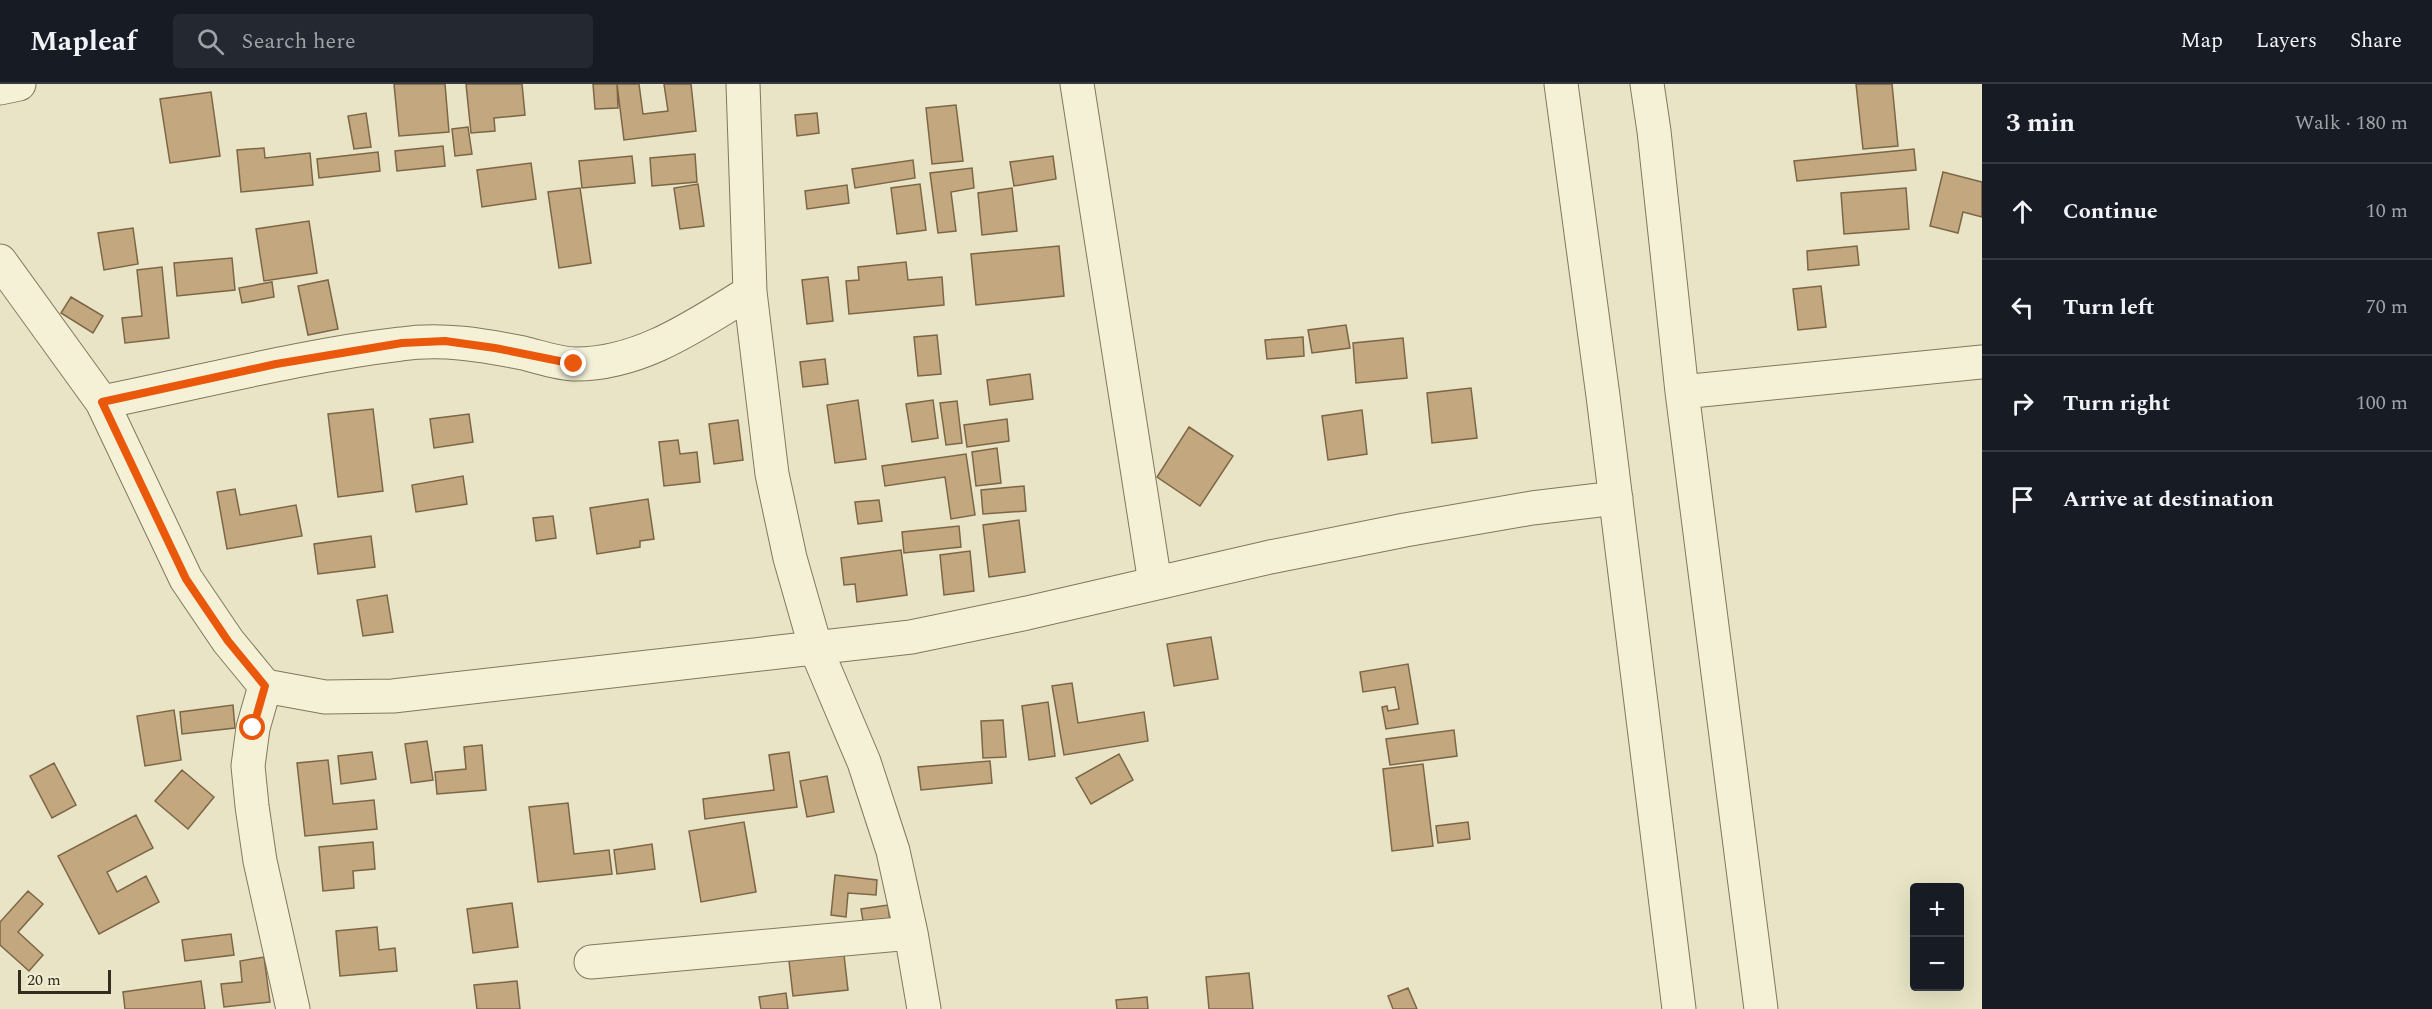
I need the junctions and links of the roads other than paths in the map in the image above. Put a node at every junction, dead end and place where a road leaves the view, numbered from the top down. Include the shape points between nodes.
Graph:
1 (19, 84) edge
2 (743, 84) edge
3 (1077, 84) edge
4 (1561, 84) edge
5 (1647, 84) edge
6 (0, 88) edge
7 (0, 261) edge
8 (750, 292) junction
9 (1982, 362) edge
10 (1682, 392) junction
11 (102, 402) junction
12 (1616, 498) junction
13 (1155, 583) junction
14 (816, 649) junction
15 (265, 686) junction
16 (911, 933) junction
17 (591, 962) dead end
18 (293, 1009) edge
19 (924, 1009) edge
20 (1679, 1009) edge
21 (1761, 1009) edge

1 - 6 street
2 - 8 street
3 - 13 street
4 - 12 street
5 - 10 street
7 - 11 street
8 - 11 street via 647,350 614,361 574,364 455,342 402,343 276,364
8 - 14 street via 772,474 790,558
9 - 10 street
10 - 21 street
11 - 15 street via 186,579 228,641
12 - 13 street via 1405,530
12 - 20 street
13 - 14 street via 911,637
14 - 15 street via 393,696 325,697
14 - 16 street via 864,762 893,851
15 - 18 street via 253,728 248,766 260,861
16 - 17 street
16 - 19 street

